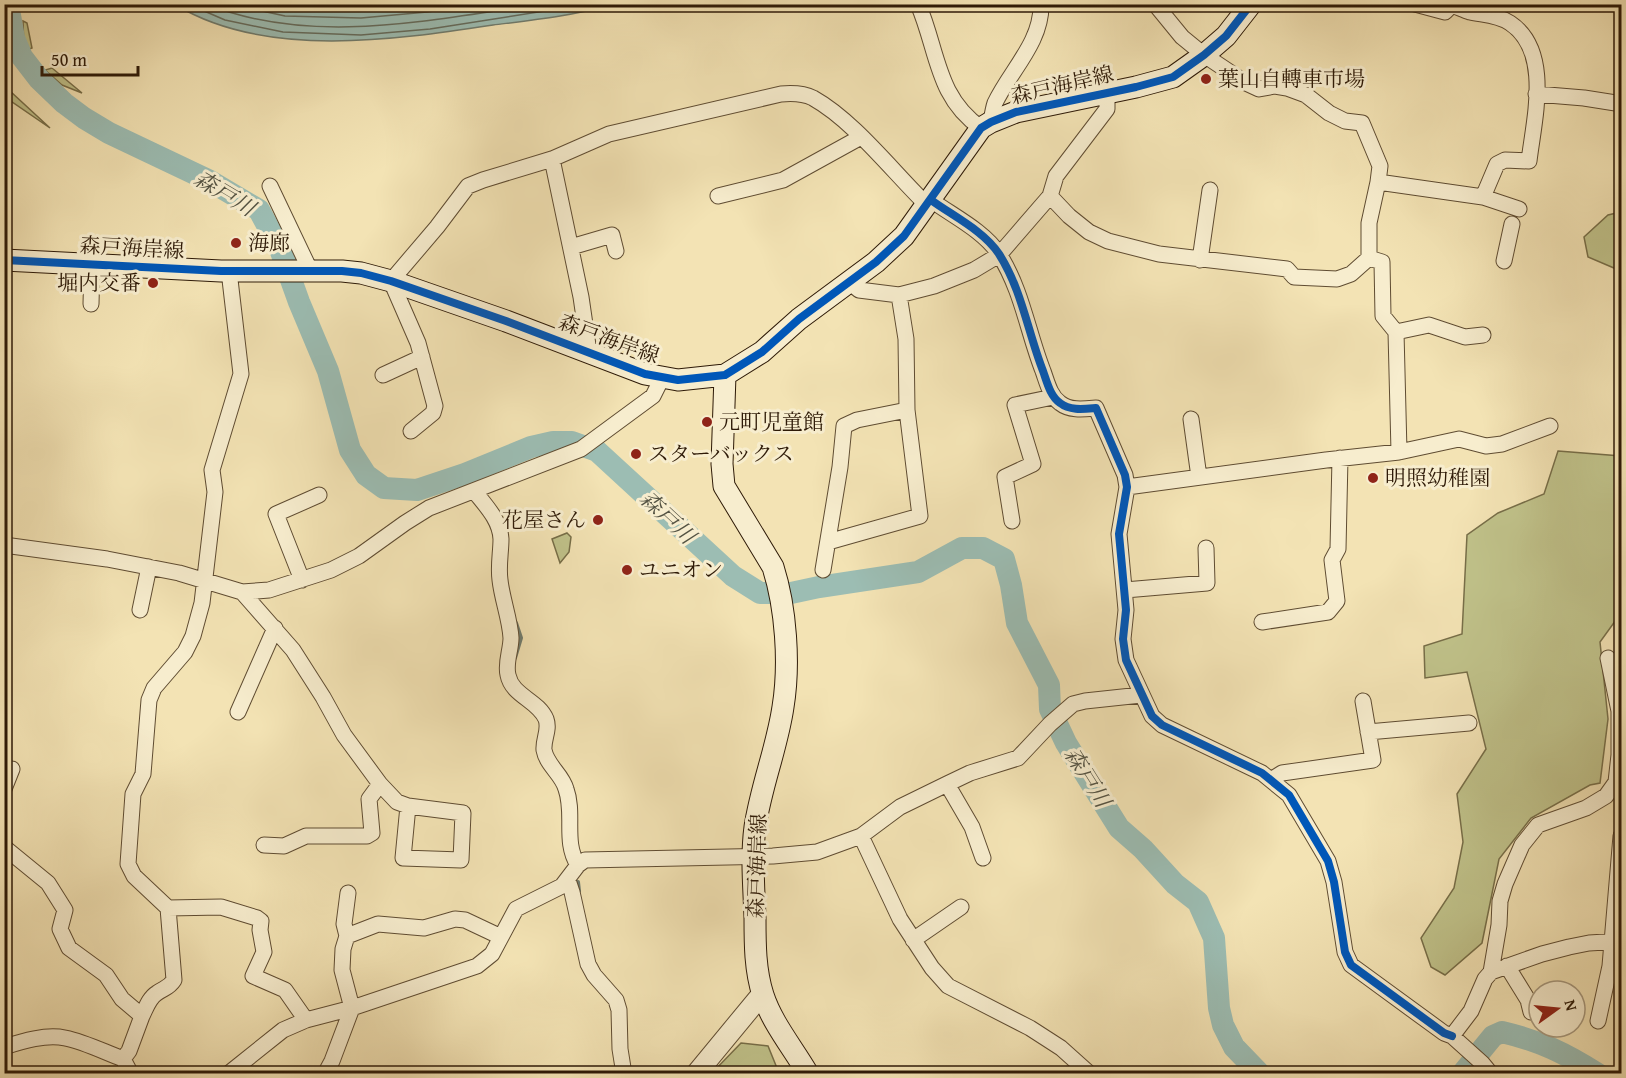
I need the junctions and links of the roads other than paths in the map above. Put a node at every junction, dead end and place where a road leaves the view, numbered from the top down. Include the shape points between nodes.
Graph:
1 (918, 4) edge
2 (1041, 4) edge
3 (1155, 4) edge
4 (1251, 4) edge
5 (1414, 4) edge
6 (1451, 5) edge
7 (1204, 55) junction
8 (1107, 93) junction
9 (1536, 94) junction
10 (1622, 104) edge
11 (986, 125) junction
12 (861, 137) junction
13 (552, 159) junction
14 (1378, 182) junction
15 (270, 186) dead end
16 (1211, 190) dead end
17 (718, 196) dead end
18 (1050, 196) junction
19 (1483, 197) junction
20 (929, 202) junction
21 (1519, 209) dead end
22 (1512, 224) dead end
23 (571, 247) junction
24 (616, 251) dead end
25 (999, 255) junction
26 (1370, 258) junction
27 (4, 260) edge
28 (1200, 260) junction
29 (1504, 261) dead end
30 (92, 265) junction
31 (310, 270) junction
32 (239, 271) junction
33 (391, 281) junction
34 (849, 282) junction
35 (899, 295) junction
36 (91, 304) dead end
37 (1396, 332) junction
38 (1483, 335) dead end
39 (588, 352) junction
40 (422, 357) junction
41 (383, 375) dead end
42 (725, 375) junction
43 (662, 378) junction
44 (1053, 397) junction
45 (907, 410) junction
46 (1191, 419) dead end
47 (1550, 426) dead end
48 (411, 431) dead end
49 (1400, 452) junction
50 (1340, 458) junction
51 (1199, 477) junction
52 (1127, 488) junction
53 (480, 490) junction
54 (319, 495) dead end
55 (1012, 521) dead end
56 (828, 542) junction
57 (4, 545) edge
58 (1206, 548) dead end
59 (149, 567) junction
60 (823, 570) dead end
61 (205, 580) junction
62 (302, 580) junction
63 (1125, 590) junction
64 (242, 592) junction
65 (140, 610) dead end
66 (1262, 622) dead end
67 (275, 628) junction
68 (1608, 658) dead end
69 (1141, 695) junction
70 (1363, 701) dead end
71 (238, 712) dead end
72 (1469, 723) dead end
73 (1368, 732) junction
74 (12, 769) dead end
75 (1271, 780) junction
76 (380, 784) junction
77 (947, 784) junction
78 (4, 789) edge
79 (408, 806) junction
80 (861, 836) junction
81 (1621, 836) edge
82 (264, 845) dead end
83 (4, 847) edge
84 (754, 857) junction
85 (983, 858) dead end
86 (578, 865) junction
87 (567, 880) junction
88 (348, 893) dead end
89 (961, 907) dead end
90 (168, 908) junction
91 (347, 936) junction
92 (501, 937) junction
93 (913, 940) junction
94 (1617, 941) edge
95 (1507, 966) junction
96 (1491, 972) junction
97 (762, 994) junction
98 (1527, 998) edge
99 (352, 1008) junction
100 (142, 1016) junction
101 (306, 1020) junction
102 (1598, 1021) dead end
103 (1452, 1036) junction
104 (4, 1047) edge
105 (123, 1059) junction
106 (1487, 1068) edge
107 (131, 1074) edge
108 (228, 1074) edge
109 (325, 1074) edge
110 (624, 1074) edge
111 (696, 1074) edge
112 (808, 1074) edge
113 (1090, 1074) edge

1 - 11 street via 946,88 971,121
2 - 11 street via 1034,37 994,104
3 - 7 street via 1182,37
4 - 7 main road, 森戸海岸線 via 1226,36
5 - 6 street via 1445,12
6 - 9 street via 1492,15 1521,32 1536,65
7 - 8 main road, 森戸海岸線 via 1173,76
7 - 14 street via 1246,84 1259,89 1287,88 1306,95 1329,114 1362,123 1380,166
8 - 11 main road, 森戸海岸線 via 1016,112
8 - 18 street via 1107,109 1056,176
9 - 10 street
9 - 19 street via 1529,161 1505,160 1497,164
11 - 20 main road, 森戸海岸線
12 - 13 street via 811,98 781,94 609,134
12 - 17 street via 783,180
12 - 20 street
13 - 23 street
13 - 33 street via 468,186
14 - 19 street
14 - 26 street via 1369,223
15 - 31 street
16 - 28 street
18 - 25 street
18 - 28 street via 1089,232 1108,241
19 - 21 street
20 - 25 street via 984,237
20 - 34 main road, 森戸海岸線 via 904,236
22 - 29 street
23 - 24 street via 612,235
23 - 39 street
25 - 35 street via 974,270
25 - 44 street via 1019,297
26 - 28 street via 1351,274 1337,279 1294,277 1287,269
26 - 37 street via 1382,262 1383,316
27 - 30 main road, 森戸海岸線
30 - 32 main road, 森戸海岸線
30 - 36 street
31 - 32 main road, 森戸海岸線
31 - 33 main road, 森戸海岸線 via 361,273
32 - 61 street via 239,288 233,299 241,374 212,470 215,492
33 - 39 main road, 森戸海岸線
33 - 40 street
34 - 35 street via 859,290
34 - 42 main road, 森戸海岸線 via 762,352
35 - 45 street via 906,339
37 - 38 street via 1429,325 1465,337
37 - 49 street
39 - 43 main road, 森戸海岸線
40 - 41 street
40 - 48 street via 435,406 433,413
42 - 43 main road, 森戸海岸線 via 691,380
42 - 84 main road, 森戸海岸線 via 724,486 777,580 787,662 783,708 759,806
43 - 53 street via 653,396 582,449
44 - 52 street via 1074,409 1096,408
44 - 55 street via 1015,405 1033,464 1005,477
45 - 56 street via 844,426
45 - 56 street via 920,516
46 - 51 street
47 - 49 street via 1502,444 1486,446 1459,439
49 - 50 street
50 - 51 street
50 - 66 street via 1338,549 1332,560 1336,601 1328,612
51 - 52 street
52 - 63 street via 1119,534
53 - 62 street via 429,508 359,556
53 - 86 street via 501,537 500,579 511,639 508,675 512,686 542,711 547,721 545,753 566,789 572,856
54 - 62 street via 276,514
56 - 60 street
57 - 59 street
58 - 63 street via 1207,583
59 - 61 street
59 - 65 street
61 - 64 street
61 - 90 street via 193,636 185,652 154,687 149,700 143,774 133,794 128,864 134,876
62 - 64 street via 269,590
63 - 69 street via 1126,660
64 - 67 street
67 - 71 street
67 - 76 street
68 - 96 street via 1619,711 1616,782 1606,796 1586,808 1538,825 1522,845 1500,901
69 - 75 street via 1152,716 1162,725
69 - 77 street via 1085,701 1069,708 1018,758
70 - 73 street
72 - 73 street
73 - 75 street via 1372,760 1282,773
74 - 78 street
75 - 103 street via 1289,795 1328,861 1345,952 1351,965
76 - 79 street via 397,802
76 - 82 street via 369,799 372,833 367,836 306,836 284,846
77 - 80 street via 900,807
77 - 85 street via 972,827
79 - 79 street via 403,858 461,860 463,813
80 - 84 street via 817,852
80 - 93 street
81 - 94 street
83 - 100 street via 48,883 64,910 60,929 69,948 106,975 122,999
84 - 86 street via 589,858
84 - 97 main road, 森戸海岸線 via 757,968
86 - 87 street
87 - 92 street via 556,890 516,909
87 - 110 street via 591,970 612,994 619,1010
88 - 91 street
89 - 93 street
90 - 100 street via 174,980 149,1001
90 - 101 street via 221,907 261,921 264,952 253,976 285,990
91 - 92 street via 378,924 424,928 454,919 465,920
91 - 99 street via 342,970
92 - 99 street via 492,954 477,966
93 - 113 street via 948,986 1030,1028
94 - 95 street via 1569,947
94 - 102 street
95 - 96 street
95 - 98 street
96 - 103 street via 1471,1011
97 - 111 street
97 - 112 main road, 森戸海岸線
99 - 101 street
99 - 109 street
100 - 105 street
101 - 108 street via 283,1030
103 - 106 street
104 - 105 street via 44,1037 64,1038
105 - 107 street

